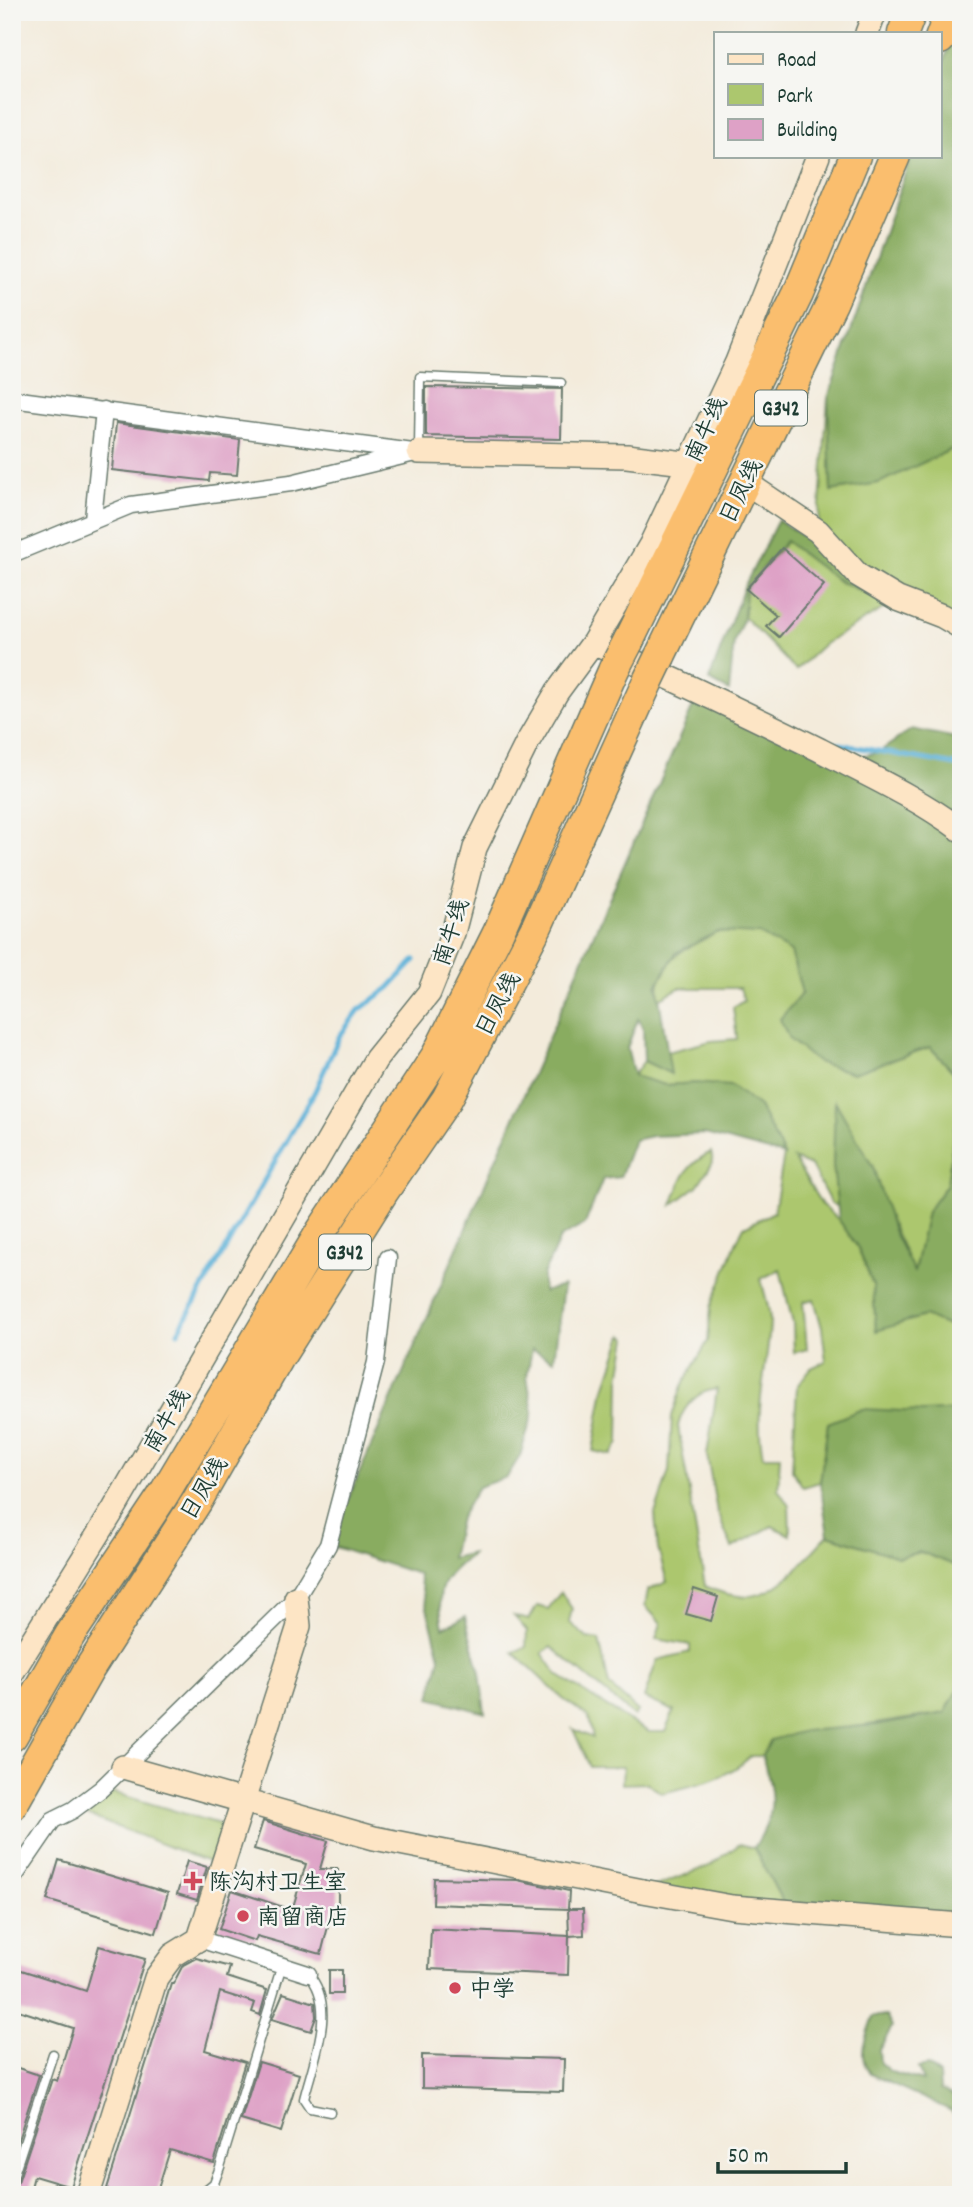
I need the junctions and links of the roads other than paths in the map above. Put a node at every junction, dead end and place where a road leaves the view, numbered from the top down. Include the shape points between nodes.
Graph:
1 (875, 12) edge
2 (911, 12) edge
3 (950, 12) edge
4 (867, 32) edge
5 (903, 32) edge
6 (942, 33) edge
7 (817, 158) edge
8 (854, 158) edge
9 (894, 158) edge
10 (561, 383) dead end
11 (12, 399) edge
12 (104, 410) junction
13 (419, 452) junction
14 (702, 465) junction
15 (745, 482) junction
16 (93, 519) junction
17 (12, 554) edge
18 (961, 627) edge
19 (593, 643) junction
20 (961, 830) edge
21 (388, 1258) dead end
22 (296, 1598) junction
23 (12, 1673) edge
24 (12, 1735) edge
25 (123, 1767) junction
26 (241, 1801) junction
27 (12, 1805) edge
28 (12, 1880) edge
29 (961, 1925) edge
30 (199, 1939) junction
31 (282, 1965) junction
32 (308, 1974) joint
33 (53, 2054) dead end
34 (330, 2112) dead end
35 (12, 2180) edge
36 (88, 2195) edge
37 (199, 2195) edge

1 - 4 street
2 - 5 highway
3 - 6 highway
7 - 14 street, 南牛线
8 - 14 highway, 日凤线 / G342 via 798,294
9 - 15 highway, 日凤线 / G342 via 832,303
10 - 13 lane via 419,377
11 - 12 street
12 - 13 street
12 - 16 street
13 - 14 street via 627,456
13 - 16 street via 291,483 131,505
14 - 19 street, 南牛线
14 - 24 highway, 日凤线 / G342, bridge via 498,933 437,1055 322,1230
15 - 18 street via 818,531 858,575
15 - 27 highway, 日凤线 / G342, bridge via 537,926 447,1099 278,1359
16 - 17 street
19 - 20 street via 816,748 936,811
19 - 23 street, 南牛线 via 527,743 475,848 453,933 429,993 376,1059 114,1510
21 - 22 street via 376,1362 328,1545
22 - 25 street
22 - 26 street via 299,1626
25 - 26 street
25 - 28 street via 73,1810 52,1821
26 - 29 street via 374,1838 732,1908
26 - 30 street
30 - 31 street
30 - 36 street via 173,1955 156,1978
31 - 32 street
31 - 37 lane via 220,2167 214,2183
32 - 34 lane via 317,1983 323,2008 304,2099 310,2108
33 - 35 lane

